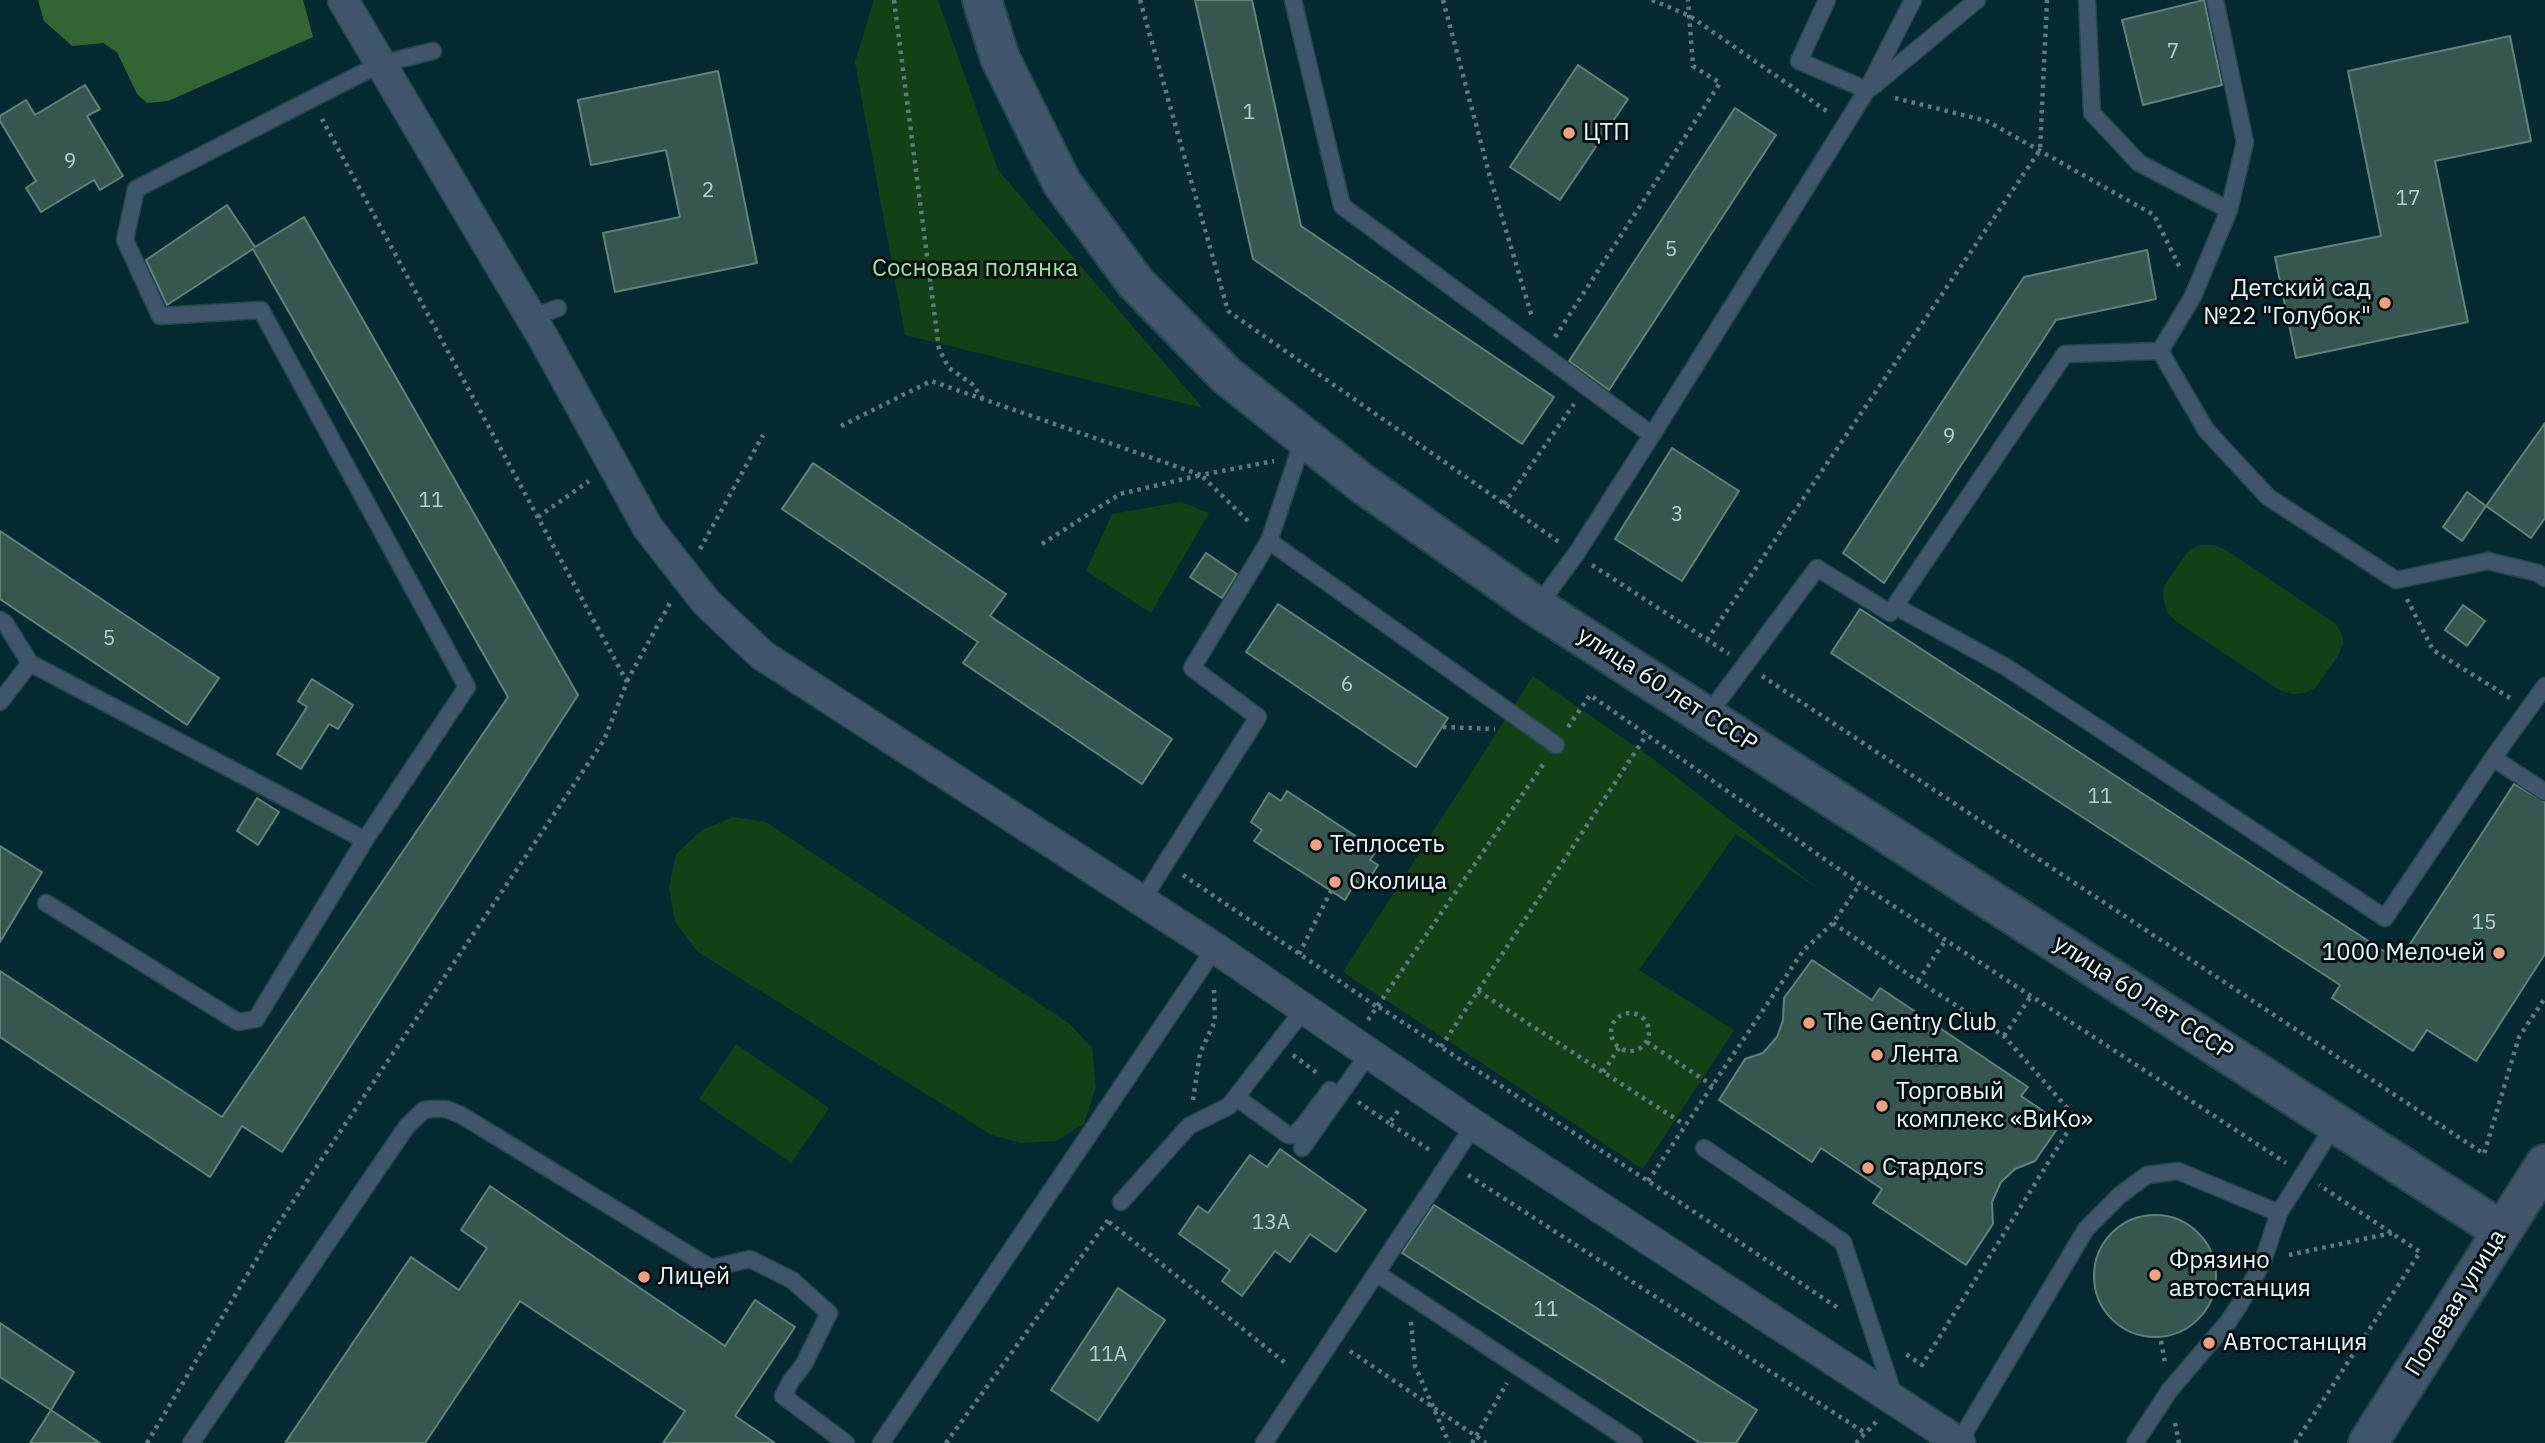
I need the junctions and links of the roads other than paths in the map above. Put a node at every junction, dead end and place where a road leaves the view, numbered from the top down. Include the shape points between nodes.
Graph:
1 (343, 0) edge
2 (982, 0) edge
3 (1293, 0) edge
4 (1827, 0) edge
5 (1913, 0) edge
6 (1977, 0) edge
7 (2087, 0) edge
8 (2215, 0) edge
9 (433, 51) dead end
10 (380, 64) junction
11 (1867, 90) junction
12 (2229, 210) junction
13 (2160, 351) junction
14 (1652, 435) junction
15 (1300, 447) junction
16 (1269, 541) junction
17 (2545, 578) edge
18 (1895, 606) junction
19 (1537, 607) junction
20 (0, 620) edge
21 (30, 663) junction
22 (2545, 686) edge
23 (0, 702) edge
24 (1707, 716) junction
25 (1556, 745) road end
26 (2493, 758) junction
27 (2545, 792) edge
28 (365, 840) junction
29 (1142, 902) junction
30 (46, 904) dead end
31 (1209, 956) junction
32 (1305, 1008) junction
33 (1362, 1047) junction
34 (1330, 1090) dead end
35 (1236, 1097) junction
36 (2336, 1123) junction
37 (1474, 1125) junction
38 (1302, 1148) dead end
39 (1704, 1148) dead end
40 (2545, 1164) edge
41 (1121, 1202) road end
42 (2279, 1213) junction
43 (2502, 1231) junction
44 (1376, 1273) junction
45 (1896, 1400) junction
46 (191, 1443) edge
47 (846, 1443) edge
48 (881, 1443) edge
49 (1264, 1443) edge
50 (1634, 1443) edge
51 (1960, 1443) edge
52 (2136, 1443) edge
53 (2368, 1443) edge

1 - 10 street
2 - 15 street, улица 60 лет СССР via 1000,58 1062,183 1135,282
3 - 14 lane via 1342,206
4 - 11 lane via 1799,61
5 - 11 lane
6 - 11 lane
7 - 12 lane via 2092,113 2139,163
8 - 12 lane via 2245,142
9 - 10 lane
10 - 28 lane via 136,190 125,240 160,316 261,310 467,687
10 - 29 street via 544,313 613,464 656,538 706,602 762,655
11 - 14 lane
12 - 13 lane via 2193,296
13 - 17 lane via 2206,430 2268,496 2396,580 2488,561
13 - 18 lane via 2064,354
14 - 19 lane
15 - 16 lane
15 - 19 street, улица 60 лет СССР via 1363,484
16 - 25 lane
16 - 29 lane via 1192,668 1258,717
18 - 24 lane via 1890,613 1817,568
18 - 26 lane via 2006,667 2385,918
19 - 24 street, улица 60 лет СССР
20 - 21 lane
21 - 23 lane
21 - 28 lane
22 - 26 lane
24 - 36 street, улица 60 лет СССР
26 - 27 lane
28 - 30 lane via 256,1018 237,1022
29 - 31 street
31 - 32 street
31 - 48 lane
32 - 33 street
32 - 35 lane
33 - 37 street
33 - 38 lane
34 - 35 lane via 1294,1135
35 - 41 lane via 1229,1107 1189,1126
36 - 42 lane
36 - 43 street, улица 60 лет СССР
37 - 44 lane
37 - 45 street
39 - 45 lane via 1843,1242
40 - 43 street, Полевая улица
42 - 51 lane via 2178,1171 2147,1175 2119,1195 2086,1228
42 - 52 lane via 2263,1261 2228,1322 2169,1391
43 - 53 street, Полевая улица
44 - 49 lane
44 - 50 lane
45 - 51 street
46 - 47 lane via 407,1126 424,1110 433,1109 461,1115 710,1268 750,1259 792,1280 829,1313 783,1396

